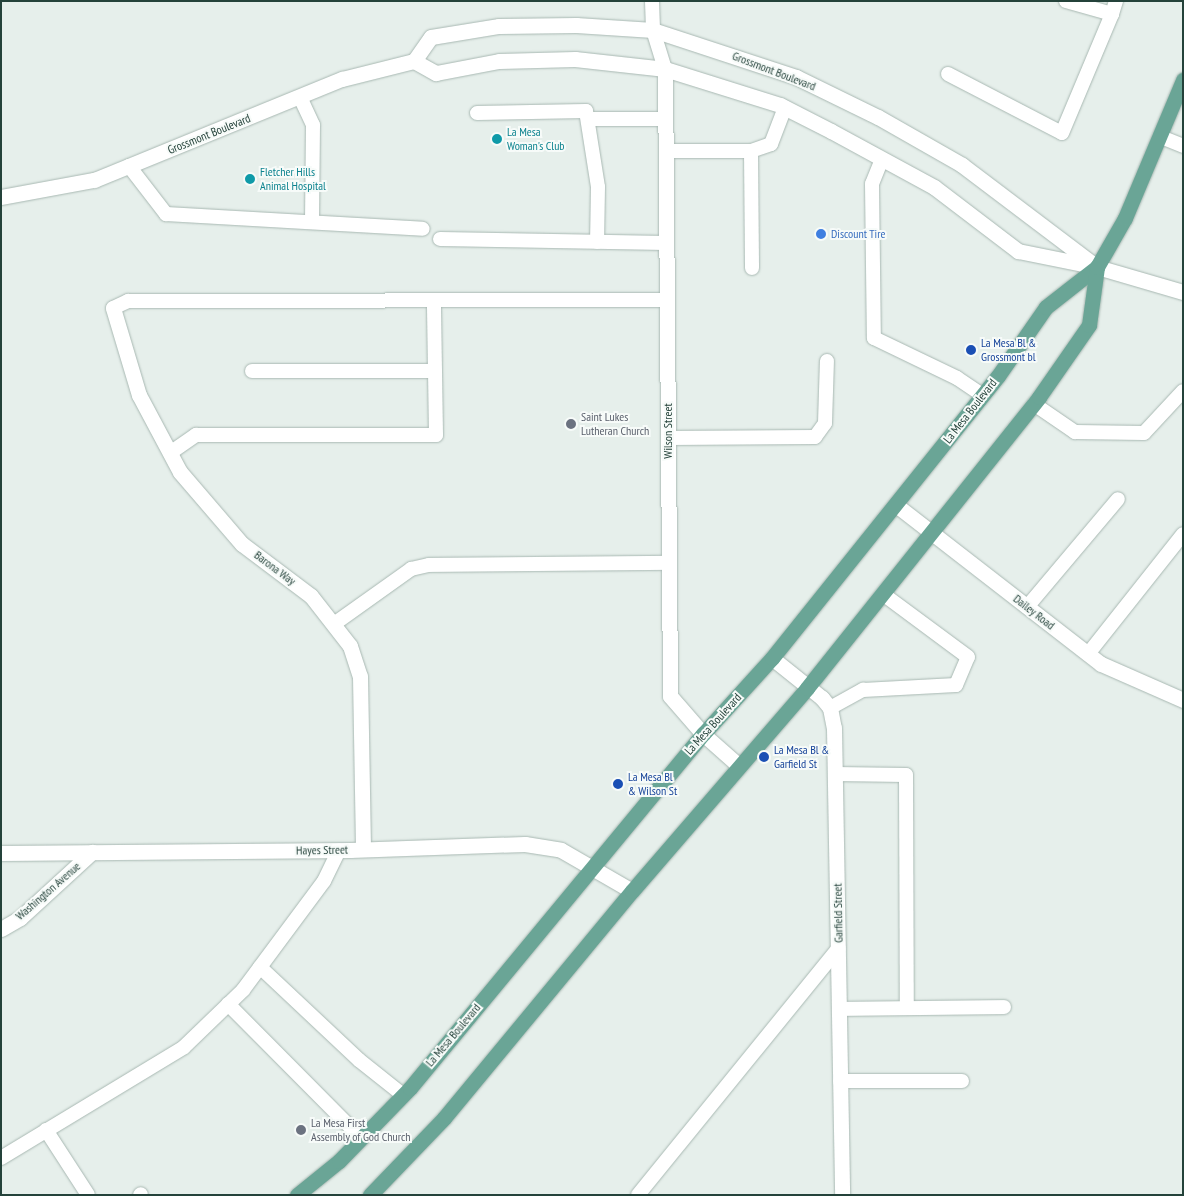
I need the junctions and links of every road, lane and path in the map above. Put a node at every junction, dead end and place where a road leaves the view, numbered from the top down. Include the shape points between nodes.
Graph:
1 (652, 1) edge
2 (1066, 1) edge
3 (1114, 8) edge
4 (654, 30) junction
5 (414, 61) junction
6 (665, 69) junction
7 (948, 74) dead end
8 (1183, 80) edge
9 (300, 96) junction
10 (785, 108) junction
11 (477, 113) dead end
12 (588, 119) junction
13 (665, 119) junction
14 (1161, 137) junction
15 (1183, 146) edge
16 (666, 151) junction
17 (750, 151) junction
18 (882, 159) junction
19 (129, 166) junction
20 (1, 197) edge
21 (312, 222) junction
22 (423, 229) dead end
23 (440, 239) dead end
24 (597, 242) junction
25 (666, 243) junction
26 (1097, 267) junction
27 (752, 268) dead end
28 (1183, 292) edge
29 (667, 300) junction
30 (434, 301) junction
31 (113, 308) joint
32 (827, 361) dead end
33 (252, 371) dead end
34 (436, 372) junction
35 (1183, 391) edge
36 (982, 396) junction
37 (1034, 404) junction
38 (668, 438) junction
39 (170, 454) junction
40 (1118, 499) dead end
41 (896, 505) junction
42 (931, 533) junction
43 (1183, 534) edge
44 (669, 563) junction
45 (883, 594) junction
46 (1027, 607) junction
47 (334, 624) junction
48 (1088, 654) junction
49 (772, 658) junction
50 (807, 688) junction
51 (1183, 700) edge
52 (830, 708) junction
53 (703, 734) junction
54 (738, 765) junction
55 (835, 774) junction
56 (363, 849) junction
57 (339, 850) junction
58 (1, 852) edge
59 (92, 852) junction
60 (591, 868) junction
61 (632, 891) junction
62 (1, 929) edge
63 (839, 948) junction
64 (260, 967) junction
65 (228, 1004) junction
66 (1004, 1007) dead end
67 (907, 1008) junction
68 (840, 1009) junction
69 (840, 1081) junction
70 (962, 1081) dead end
71 (403, 1095) junction
72 (46, 1130) junction
73 (361, 1138) junction
74 (1, 1158) edge
75 (88, 1195) edge
76 (297, 1195) edge
77 (370, 1195) edge
78 (638, 1195) edge
79 (842, 1195) edge

1 - 4 lane
2 - 3 lane
3 - 7 lane via 1062,133
4 - 5 street, Grossmont Boulevard via 576,25 499,26 431,37
4 - 6 lane
4 - 26 street, Grossmont Boulevard via 796,77 878,117 962,165
5 - 6 street, Grossmont Boulevard via 436,72 499,61 575,59
5 - 9 street, Grossmont Boulevard via 342,79
6 - 10 street, Grossmont Boulevard
6 - 13 street, Wilson Street
8 - 14 main road, La Mesa Boulevard
9 - 19 street, Grossmont Boulevard
9 - 21 lane via 313,125
10 - 17 lane via 771,144
10 - 18 street, Grossmont Boulevard
11 - 12 lane via 586,111
12 - 13 lane
12 - 24 lane via 598,187
13 - 16 street, Wilson Street
14 - 15 lane
14 - 26 main road, La Mesa Boulevard via 1125,218
16 - 17 lane
16 - 25 street, Wilson Street
17 - 27 lane
18 - 26 street, Grossmont Boulevard via 934,187 1018,251
18 - 36 lane via 872,184 874,338 957,378
19 - 20 street, Grossmont Boulevard via 94,180
19 - 21 lane via 166,214
21 - 22 lane
23 - 24 lane
24 - 25 lane
25 - 29 street, Wilson Street
26 - 28 street, Grossmont Boulevard
26 - 36 main road, La Mesa Boulevard via 1046,307
26 - 37 main road, La Mesa Boulevard via 1089,325
29 - 30 lane
29 - 38 street, Wilson Street
30 - 31 lane via 128,301
30 - 34 lane
31 - 39 street, Barona Way via 139,396
32 - 38 lane via 825,424 815,437
33 - 34 lane
34 - 39 lane via 436,435 196,436
35 - 37 lane via 1144,433 1075,432
36 - 41 main road, La Mesa Boulevard
37 - 42 main road, La Mesa Boulevard
38 - 44 street, Wilson Street
39 - 47 street, Barona Way via 180,472 242,544 311,596
40 - 46 lane
41 - 42 street, Dailey Road
41 - 49 main road, La Mesa Boulevard
42 - 45 main road, La Mesa Boulevard
42 - 46 street, Dailey Road
43 - 48 lane
44 - 47 lane via 429,565 411,569
44 - 53 street, Wilson Street via 670,696
45 - 50 main road, La Mesa Boulevard
45 - 52 lane via 968,657 956,685 863,690
46 - 48 street, Dailey Road
47 - 56 street, Barona Way via 350,646 360,676
48 - 51 street, Dailey Road via 1101,664
49 - 50 street
49 - 53 main road, La Mesa Boulevard
50 - 52 street
50 - 54 main road, La Mesa Boulevard
52 - 55 street, Garfield Street
53 - 54 street, Wilson Street
53 - 60 main road, La Mesa Boulevard
54 - 61 main road, La Mesa Boulevard
55 - 63 street, Garfield Street
55 - 67 lane via 906,775
56 - 57 street, Hayes Street
56 - 60 street, Hayes Street via 525,844 561,850
57 - 59 street, Hayes Street
57 - 64 lane via 324,881
58 - 59 street, Hayes Street
59 - 62 street, Washington Avenue via 20,918
60 - 61 street, Hayes Street
60 - 71 main road, La Mesa Boulevard
61 - 77 main road, La Mesa Boulevard via 444,1118
63 - 68 street, Garfield Street
63 - 78 lane
64 - 65 lane
64 - 71 lane via 359,1060
65 - 72 lane via 184,1046
65 - 73 lane
66 - 67 lane
67 - 68 lane
68 - 69 street, Garfield Street
69 - 70 lane
69 - 79 street, Garfield Street
71 - 73 main road, La Mesa Boulevard
72 - 74 lane
72 - 75 lane
73 - 76 main road, La Mesa Boulevard

